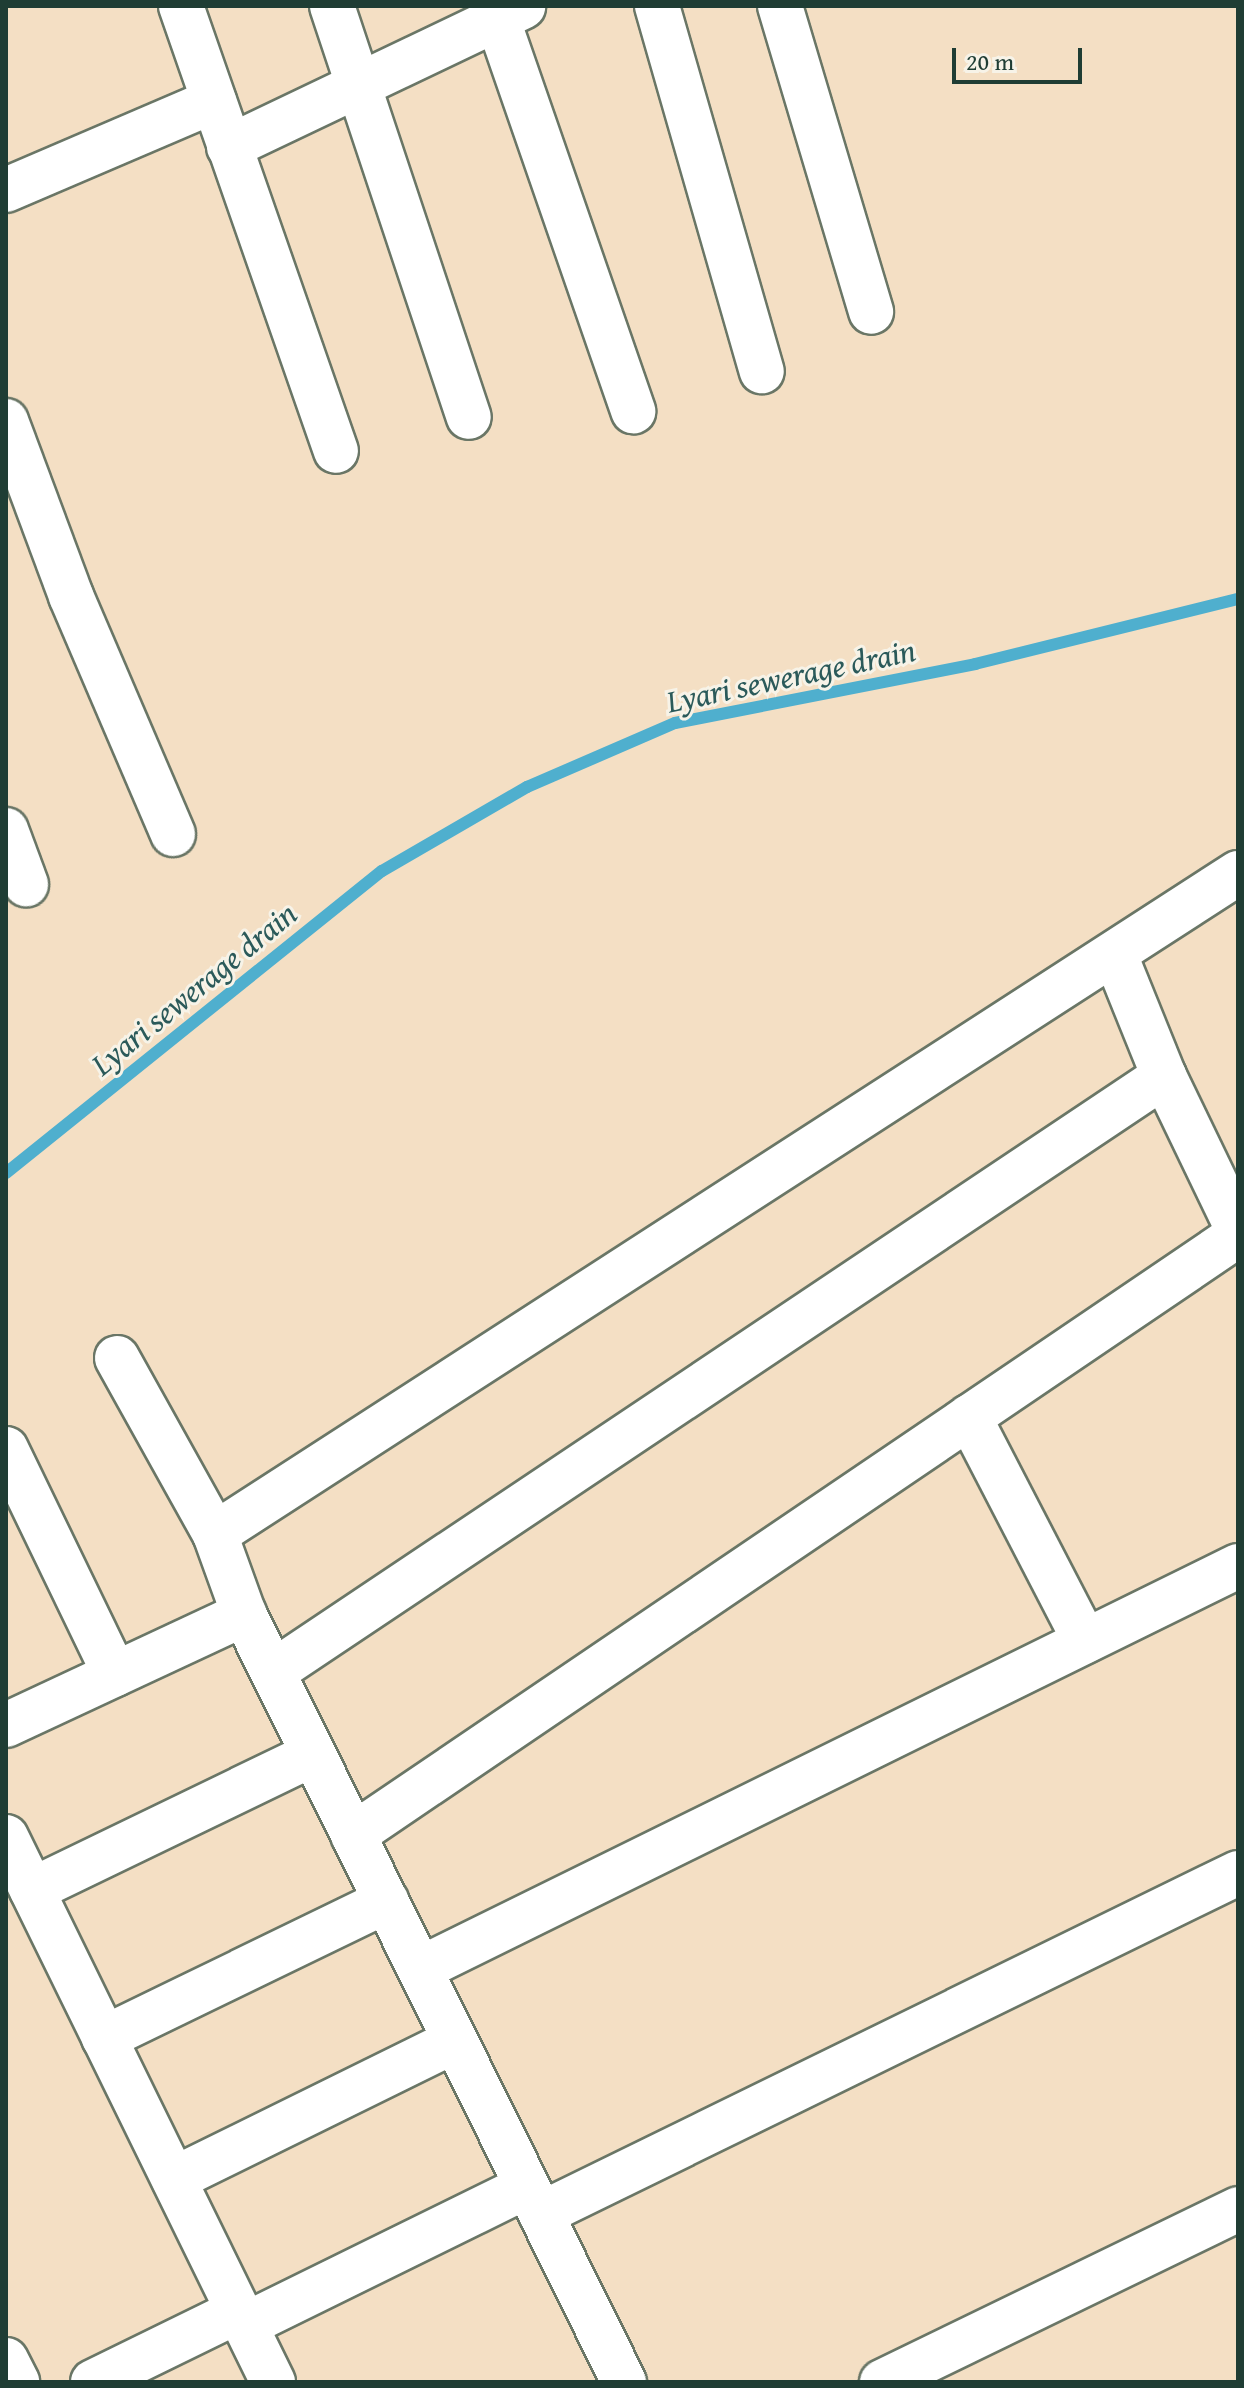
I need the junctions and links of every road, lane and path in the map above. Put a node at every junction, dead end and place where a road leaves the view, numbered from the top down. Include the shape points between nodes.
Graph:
1 (181, 6) edge
2 (332, 6) edge
3 (657, 6) edge
4 (780, 6) edge
5 (505, 10) edge
6 (358, 86) junction
7 (214, 101) junction
8 (229, 147) junction
9 (6, 190) edge
10 (871, 312) dead end
11 (762, 371) dead end
12 (633, 411) dead end
13 (469, 417) dead end
14 (6, 421) edge
15 (336, 451) dead end
16 (6, 830) edge
17 (173, 834) dead end
18 (1238, 873) edge
19 (26, 884) dead end
20 (1115, 955) junction
21 (1164, 1076) junction
22 (1238, 1232) edge
23 (117, 1358) dead end
24 (969, 1417) junction
25 (6, 1449) edge
26 (215, 1534) junction
27 (1238, 1566) edge
28 (244, 1614) junction
29 (1085, 1641) junction
30 (273, 1672) junction
31 (115, 1674) junction
32 (6, 1725) edge
33 (313, 1754) junction
34 (353, 1835) junction
35 (6, 1837) edge
36 (1238, 1873) edge
37 (32, 1890) junction
38 (386, 1901) junction
39 (420, 1969) junction
40 (104, 2038) junction
41 (455, 2041) junction
42 (174, 2179) junction
43 (534, 2200) junction
44 (1238, 2209) edge
45 (241, 2318) junction
46 (6, 2360) edge
47 (17, 2382) edge
48 (93, 2382) edge
49 (273, 2382) edge
50 (624, 2382) edge
51 (882, 2382) edge

1 - 7 street
2 - 6 street
3 - 11 street
4 - 10 street
5 - 6 street
5 - 12 street
6 - 8 street
6 - 13 street
7 - 8 street
7 - 9 street
8 - 15 street
14 - 17 street via 71,596
16 - 19 street
18 - 20 street
20 - 21 street
20 - 26 street
21 - 22 street
21 - 30 street
22 - 24 street
23 - 26 street
24 - 29 street
24 - 34 street
25 - 31 street
26 - 28 street
27 - 29 street
28 - 30 street
28 - 31 street
29 - 39 street
30 - 33 street
31 - 32 street
33 - 34 street
33 - 37 street
34 - 38 street
35 - 37 street
36 - 43 street
37 - 40 street
38 - 39 street
38 - 40 street
39 - 41 street
40 - 42 street
41 - 42 street
41 - 43 street
42 - 45 street
43 - 45 street
43 - 50 street
44 - 51 street
45 - 48 street
45 - 49 street
46 - 47 street

